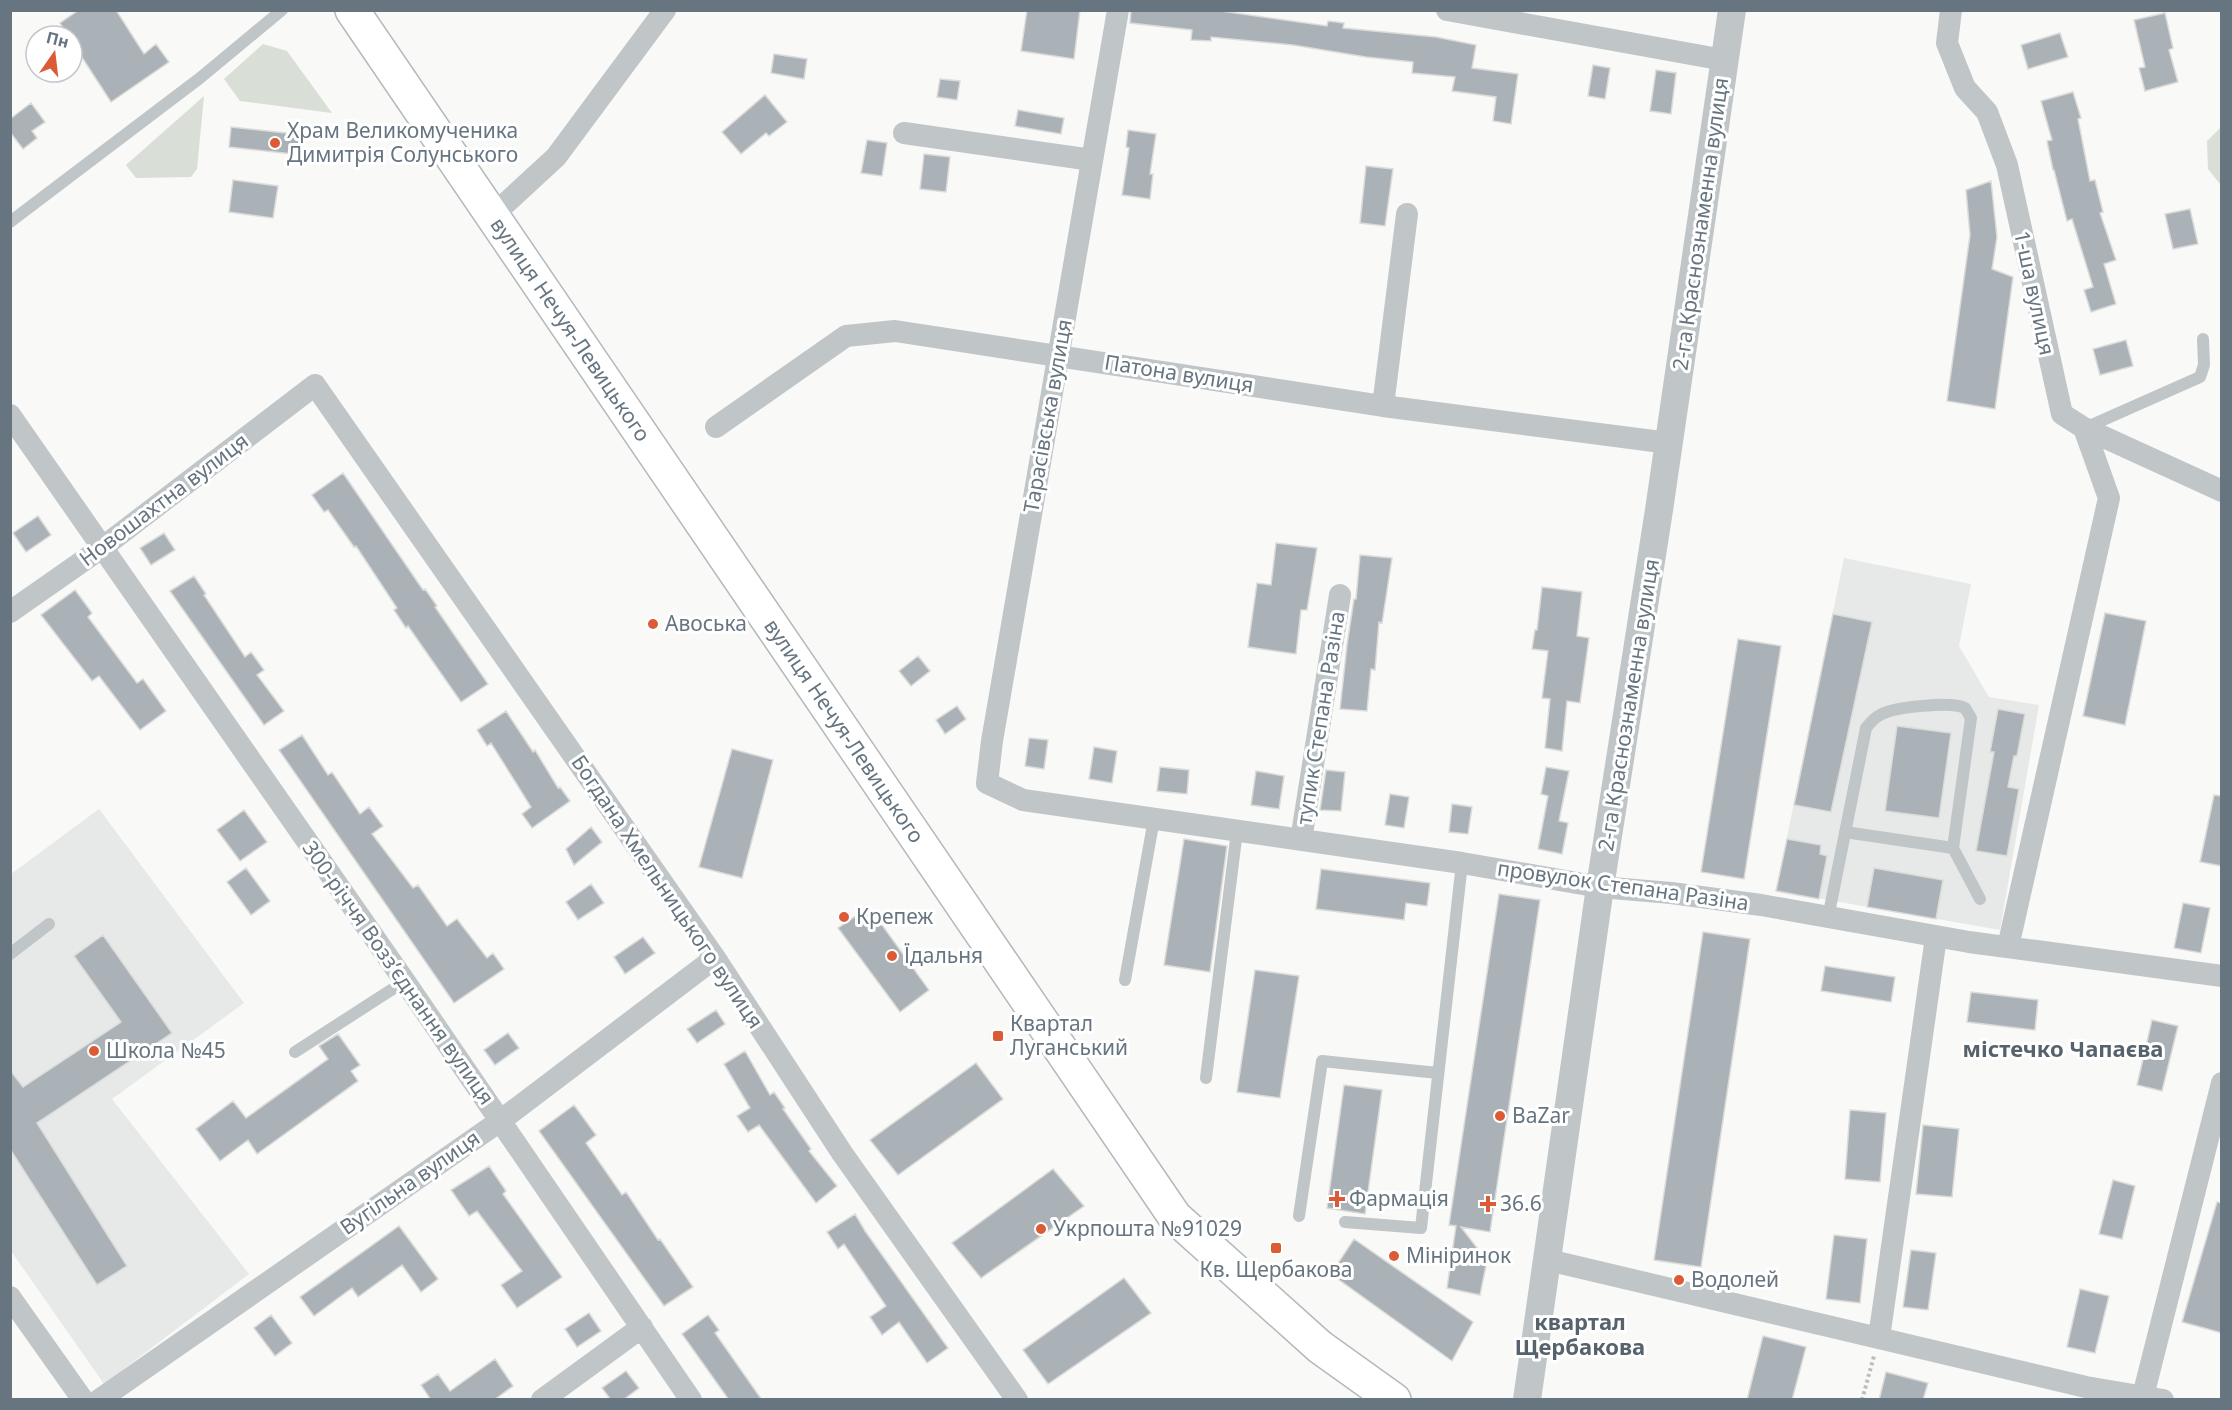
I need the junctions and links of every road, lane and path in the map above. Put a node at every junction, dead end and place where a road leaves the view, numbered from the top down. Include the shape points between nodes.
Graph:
1 (282, 10) edge
2 (352, 10) edge
3 (665, 10) edge
4 (1118, 10) edge
5 (1447, 10) edge
6 (1732, 10) edge
7 (1951, 10) edge
8 (1724, 60) junction
9 (904, 132) dead end
10 (1092, 160) junction
11 (1407, 214) dead end
12 (492, 216) junction
13 (10, 222) edge
14 (2203, 339) dead end
15 (1059, 355) junction
16 (315, 386) joint
17 (1383, 405) junction
18 (10, 416) edge
19 (716, 427) dead end
20 (2084, 428) junction
21 (1669, 443) junction
22 (2222, 491) edge
23 (103, 547) junction
24 (1340, 595) dead end
25 (10, 612) edge
26 (1023, 800) joint
27 (1154, 819) junction
28 (1237, 831) junction
29 (1845, 832) junction
30 (1301, 840) junction
31 (1953, 848) junction
32 (1462, 863) junction
33 (1600, 887) junction
34 (1980, 899) dead end
35 (1828, 918) junction
36 (49, 924) dead end
37 (1936, 937) junction
38 (2008, 947) junction
39 (10, 954) edge
40 (715, 958) junction
41 (2222, 976) edge
42 (1125, 980) dead end
43 (405, 981) junction
44 (295, 1052) dead end
45 (1438, 1073) junction
46 (1206, 1078) dead end
47 (2222, 1083) edge
48 (500, 1120) junction
49 (1299, 1216) dead end
50 (1345, 1222) dead end
51 (1548, 1260) junction
52 (10, 1297) edge
53 (642, 1327) junction
54 (1879, 1338) junction
55 (2153, 1398) edge
56 (83, 1400) edge
57 (99, 1400) edge
58 (542, 1400) edge
59 (691, 1400) edge
60 (1017, 1400) edge
61 (1394, 1400) edge
62 (1527, 1400) edge
63 (1862, 1400) edge

1 - 13 lane via 200,78
2 - 12 main road, вулиця Нечуя-Левицького
3 - 12 street via 556,157
4 - 10 street, Тарасівська вулиця
5 - 8 street
6 - 8 street, 2-га Краснознаменна вулиця
7 - 20 street, 1-ша вулиця via 1947,44 1965,88 1987,112 2007,165 2061,414
8 - 21 street, 2-га Краснознаменна вулиця
9 - 10 street
10 - 15 street, Тарасівська вулиця
11 - 17 street
12 - 61 main road, вулиця Нечуя-Левицького via 1175,1218 1320,1347
14 - 20 lane via 2204,365 2200,377
15 - 17 street, Патона вулиця
15 - 19 street, Патона вулиця via 894,331 846,336
15 - 26 street, Тарасівська вулиця via 987,783
16 - 23 street, Новошахтна вулиця
16 - 40 street, Богдана Хмельницького вулиця
17 - 21 street, Патона вулиця
18 - 23 street, 300-річчя Возз’єднання вулиця
20 - 22 street, 1-ша вулиця
20 - 38 street via 2109,498
21 - 33 street, 2-га Краснознаменна вулиця
23 - 25 street, Новошахтна вулиця
23 - 43 street, 300-річчя Возз’єднання вулиця
24 - 30 street, тупик Степана Разіна
26 - 27 street, провулок Степана Разіна
27 - 28 street, провулок Степана Разіна
27 - 42 lane
28 - 30 street, провулок Степана Разіна
28 - 46 lane
29 - 31 lane
29 - 31 lane via 1866,728 1872,721 1892,710 1959,705 1971,718
29 - 35 lane
30 - 32 street, провулок Степана Разіна
31 - 34 lane
32 - 33 street, провулок Степана Разіна
32 - 45 lane
33 - 35 street, провулок Степана Разіна via 1714,898
33 - 51 street, 2-га Краснознаменна вулиця
35 - 37 street, провулок Степана Разіна
36 - 39 lane
37 - 38 street, провулок Степана Разіна
37 - 54 street
38 - 41 street, провулок Степана Разіна
40 - 48 street, Вугільна вулиця
40 - 60 street, Богдана Хмельницького вулиця via 843,1153
43 - 44 lane
43 - 48 street, 300-річчя Возз’єднання вулиця
45 - 49 lane via 1322,1061
45 - 50 lane via 1421,1228
47 - 55 street
48 - 53 street, 300-річчя Возз’єднання вулиця
48 - 57 street, Вугільна вулиця
51 - 54 street
51 - 62 street, 2-га Краснознаменна вулиця
52 - 56 street
53 - 58 street
53 - 59 street, 300-річчя Возз’єднання вулиця
54 - 55 street via 2086,1387
54 - 63 path

